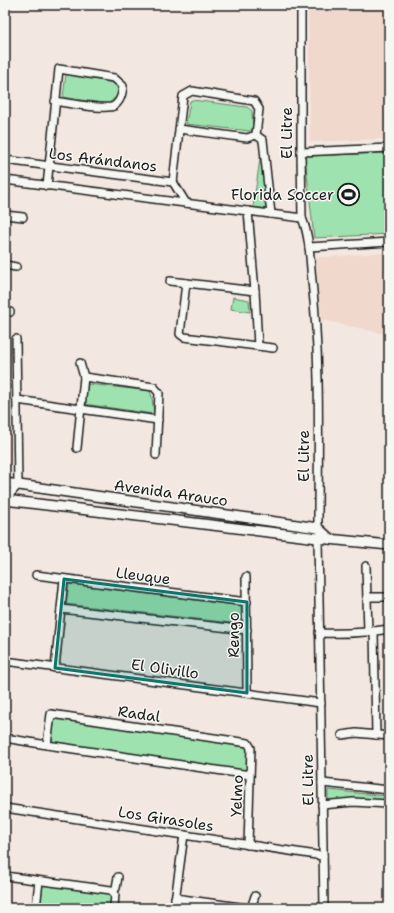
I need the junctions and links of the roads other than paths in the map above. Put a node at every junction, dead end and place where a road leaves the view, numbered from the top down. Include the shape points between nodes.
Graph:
1 (301, 5) edge
2 (55, 101) junction
3 (179, 129) junction
4 (256, 135) junction
5 (389, 148) edge
6 (301, 152) junction
7 (5, 160) edge
8 (49, 166) junction
9 (5, 180) edge
10 (173, 182) junction
11 (47, 186) junction
12 (186, 203) junction
13 (248, 211) junction
14 (5, 214) edge
15 (271, 214) junction
16 (23, 217) dead end
17 (302, 218) junction
18 (389, 242) edge
19 (308, 247) junction
20 (5, 265) edge
21 (16, 267) dead end
22 (170, 281) dead end
23 (186, 283) junction
24 (255, 292) junction
25 (16, 339) dead end
26 (258, 346) junction
27 (273, 348) dead end
28 (80, 363) dead end
29 (84, 377) junction
30 (17, 400) junction
31 (80, 410) junction
32 (158, 420) junction
33 (77, 448) dead end
34 (156, 455) dead end
35 (5, 483) edge
36 (18, 485) junction
37 (5, 500) edge
38 (5, 504) edge
39 (318, 528) junction
40 (318, 538) junction
41 (330, 539) junction
42 (389, 545) edge
43 (366, 566) dead end
44 (36, 576) dead end
45 (246, 577) dead end
46 (64, 579) junction
47 (367, 597) junction
48 (389, 597) edge
49 (247, 602) junction
50 (61, 609) junction
51 (389, 629) edge
52 (247, 630) junction
53 (371, 632) junction
54 (319, 633) junction
55 (5, 661) edge
56 (55, 668) junction
57 (247, 693) junction
58 (321, 702) junction
59 (342, 735) dead end
60 (376, 735) junction
61 (389, 736) edge
62 (5, 738) edge
63 (47, 745) junction
64 (251, 748) joint
65 (250, 775) junction
66 (322, 783) junction
67 (389, 790) edge
68 (389, 804) edge
69 (322, 805) junction
70 (5, 808) edge
71 (184, 835) junction
72 (248, 845) junction
73 (323, 856) junction
74 (5, 876) edge
75 (118, 877) dead end
76 (38, 881) junction
77 (114, 893) junction
78 (255, 896) dead end
79 (175, 898) junction
80 (36, 908) edge
81 (114, 908) edge
82 (174, 908) edge
83 (247, 908) edge
84 (251, 908) edge
85 (324, 908) edge

1 - 6 street, El Litre
2 - 2 street via 59,69 114,78 123,86 122,96 114,106 105,108
2 - 8 street
3 - 4 street via 247,138
3 - 4 street via 183,96 192,91 254,101 260,109
3 - 10 street
4 - 15 street via 263,140
5 - 6 street
6 - 17 street, El Litre
7 - 8 street, Los Arándanos
8 - 10 street, Los Arándanos
8 - 11 street
9 - 11 street
10 - 12 street, Los Arándanos
11 - 12 street
12 - 13 street
13 - 15 street
13 - 24 street
14 - 16 street
15 - 17 street
17 - 19 street, El Litre
18 - 19 street
19 - 39 street, El Litre via 318,353
20 - 21 street
22 - 23 street
23 - 24 street
23 - 26 street via 180,334 184,337
24 - 26 street
25 - 30 street
26 - 27 street
28 - 29 street
29 - 31 street
29 - 32 street via 154,387 160,393
30 - 31 street
30 - 36 street
31 - 32 street
31 - 33 street
32 - 34 street
35 - 36 street, Avenida Arauco
36 - 37 street
36 - 39 street, Avenida Arauco
37 - 38 street
37 - 40 street, Avenida Arauco
39 - 40 street, El Litre
39 - 41 street
40 - 41 street, Avenida Arauco
40 - 54 street, El Litre
41 - 42 street, Avenida Arauco
43 - 47 street
44 - 46 street, Lleuque
45 - 49 street, Rengo
46 - 49 street, Lleuque
46 - 50 street
47 - 48 street
47 - 53 street
49 - 52 street, Rengo
50 - 52 street
50 - 56 street
51 - 53 street
52 - 57 street, Rengo
53 - 54 street
53 - 60 street
54 - 58 street, El Litre
55 - 56 street, El Olivillo
56 - 57 street, El Olivillo
57 - 58 street, El Olivillo
58 - 66 street, El Litre
59 - 60 street
60 - 61 street
62 - 63 street
63 - 64 street, Radal via 51,714 247,743
63 - 65 street
64 - 65 street, Yelmo
65 - 72 street, Yelmo
66 - 67 street
66 - 69 street, El Litre
68 - 69 street via 353,802
69 - 73 street, El Litre
70 - 71 street, Los Girasoles
71 - 72 street, Los Girasoles
71 - 79 street
72 - 73 street, Los Girasoles
73 - 85 street, El Litre
74 - 76 street
75 - 77 street
76 - 77 street via 111,890
76 - 80 street
77 - 81 street
78 - 84 street
79 - 82 street
79 - 83 street

